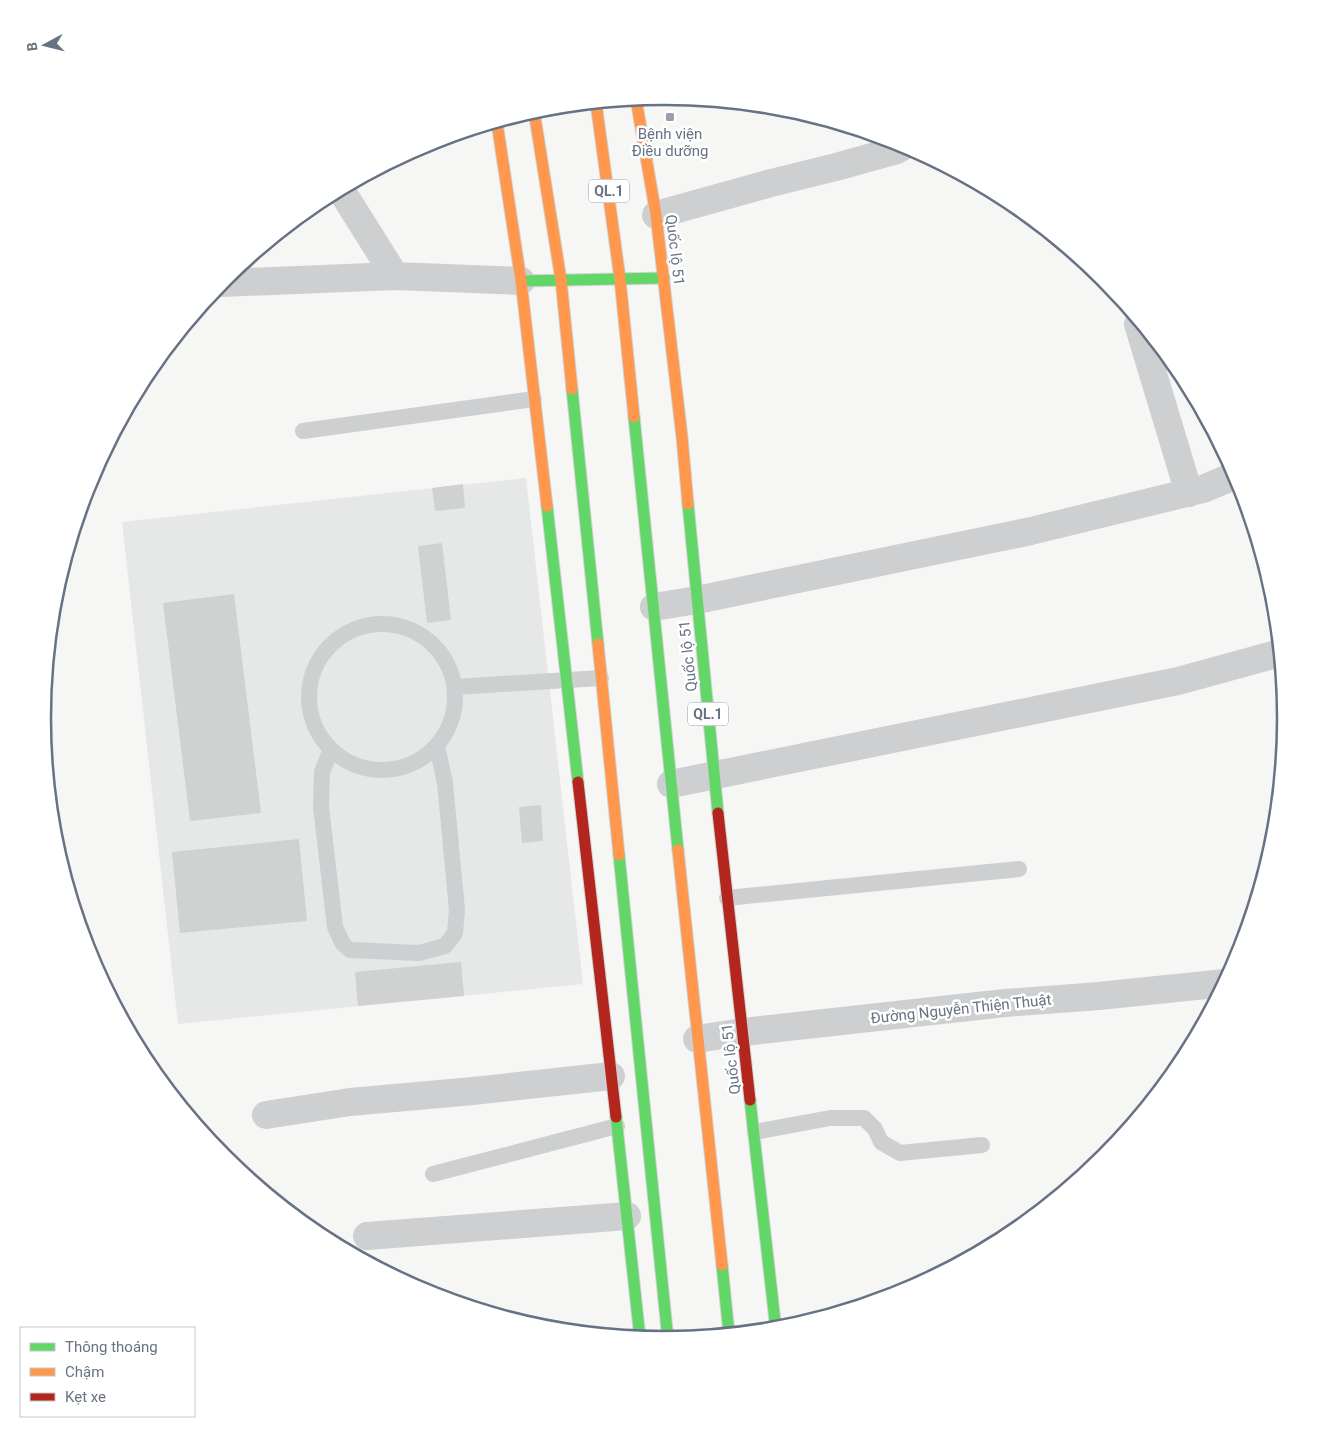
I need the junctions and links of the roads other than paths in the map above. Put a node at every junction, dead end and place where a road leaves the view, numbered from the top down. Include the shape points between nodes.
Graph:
1 (637, 106) edge
2 (597, 109) edge
3 (535, 119) edge
4 (498, 129) edge
5 (895, 151) edge
6 (345, 196) edge
7 (656, 216) junction
8 (395, 276) junction
9 (664, 278) junction
10 (620, 279) junction
11 (561, 280) junction
12 (521, 281) junction
13 (234, 283) edge
14 (1140, 332) edge
15 (534, 399) junction
16 (304, 431) dead end
17 (1229, 478) edge
18 (1189, 493) junction
19 (697, 600) junction
20 (654, 607) junction
21 (1274, 655) edge
22 (601, 678) junction
23 (566, 681) junction
24 (455, 687) junction
25 (437, 746) junction
26 (331, 749) junction
27 (714, 775) junction
28 (671, 784) junction
29 (1019, 869) dead end
30 (727, 898) junction
31 (1218, 984) edge
32 (743, 1032) junction
33 (697, 1039) junction
34 (611, 1076) junction
35 (266, 1115) dead end
36 (617, 1126) junction
37 (755, 1132) junction
38 (982, 1145) dead end
39 (433, 1174) dead end
40 (627, 1216) junction
41 (367, 1236) dead end
42 (775, 1322) edge
43 (728, 1328) edge
44 (639, 1331) edge
45 (667, 1332) edge

1 - 7 main road, Quốc lộ 51 / QL.1
2 - 10 main road, Quốc lộ 51 / QL.1
3 - 11 main road
4 - 12 main road
5 - 7 street
6 - 8 street
7 - 9 main road, Quốc lộ 51 / QL.1
8 - 12 street
8 - 13 street
9 - 10 main road
9 - 19 main road, Quốc lộ 51 / QL.1
10 - 11 main road
10 - 20 main road, Quốc lộ 51 / QL.1
11 - 12 main road
11 - 22 main road
12 - 15 main road
14 - 18 street
15 - 16 lane
15 - 23 main road
17 - 18 street
18 - 19 street via 1032,531
19 - 20 street
19 - 27 main road, Quốc lộ 51 / QL.1
20 - 28 main road, Quốc lộ 51 / QL.1
21 - 27 street via 1178,681
22 - 23 lane
22 - 45 main road
23 - 24 lane
23 - 34 main road
24 - 25 lane via 452,719
24 - 26 lane via 442,655 430,642 403,626 372,623 342,634 320,656 309,686 311,717 325,745
25 - 26 lane via 412,765 381,771 350,764
25 - 26 lane via 445,782 457,910 455,933 446,946 419,953 350,950 343,944 335,927 321,807 322,772
27 - 28 street
27 - 30 main road, Quốc lộ 51 / QL.1
28 - 33 main road, Quốc lộ 51 / QL.1
29 - 30 lane
30 - 32 main road, Quốc lộ 51 / QL.1
31 - 32 street, Đường Nguyễn Thiện Thuật
32 - 33 street, Đường Nguyễn Thiện Thuật
32 - 37 main road, Quốc lộ 51 / QL.1
33 - 43 main road, Quốc lộ 51 / QL.1
34 - 35 street via 350,1102
34 - 36 main road
36 - 39 lane
36 - 40 main road
37 - 38 lane via 830,1118 864,1118 875,1129 881,1142 900,1153
37 - 42 main road, Quốc lộ 51 / QL.1
40 - 41 street
40 - 44 main road

